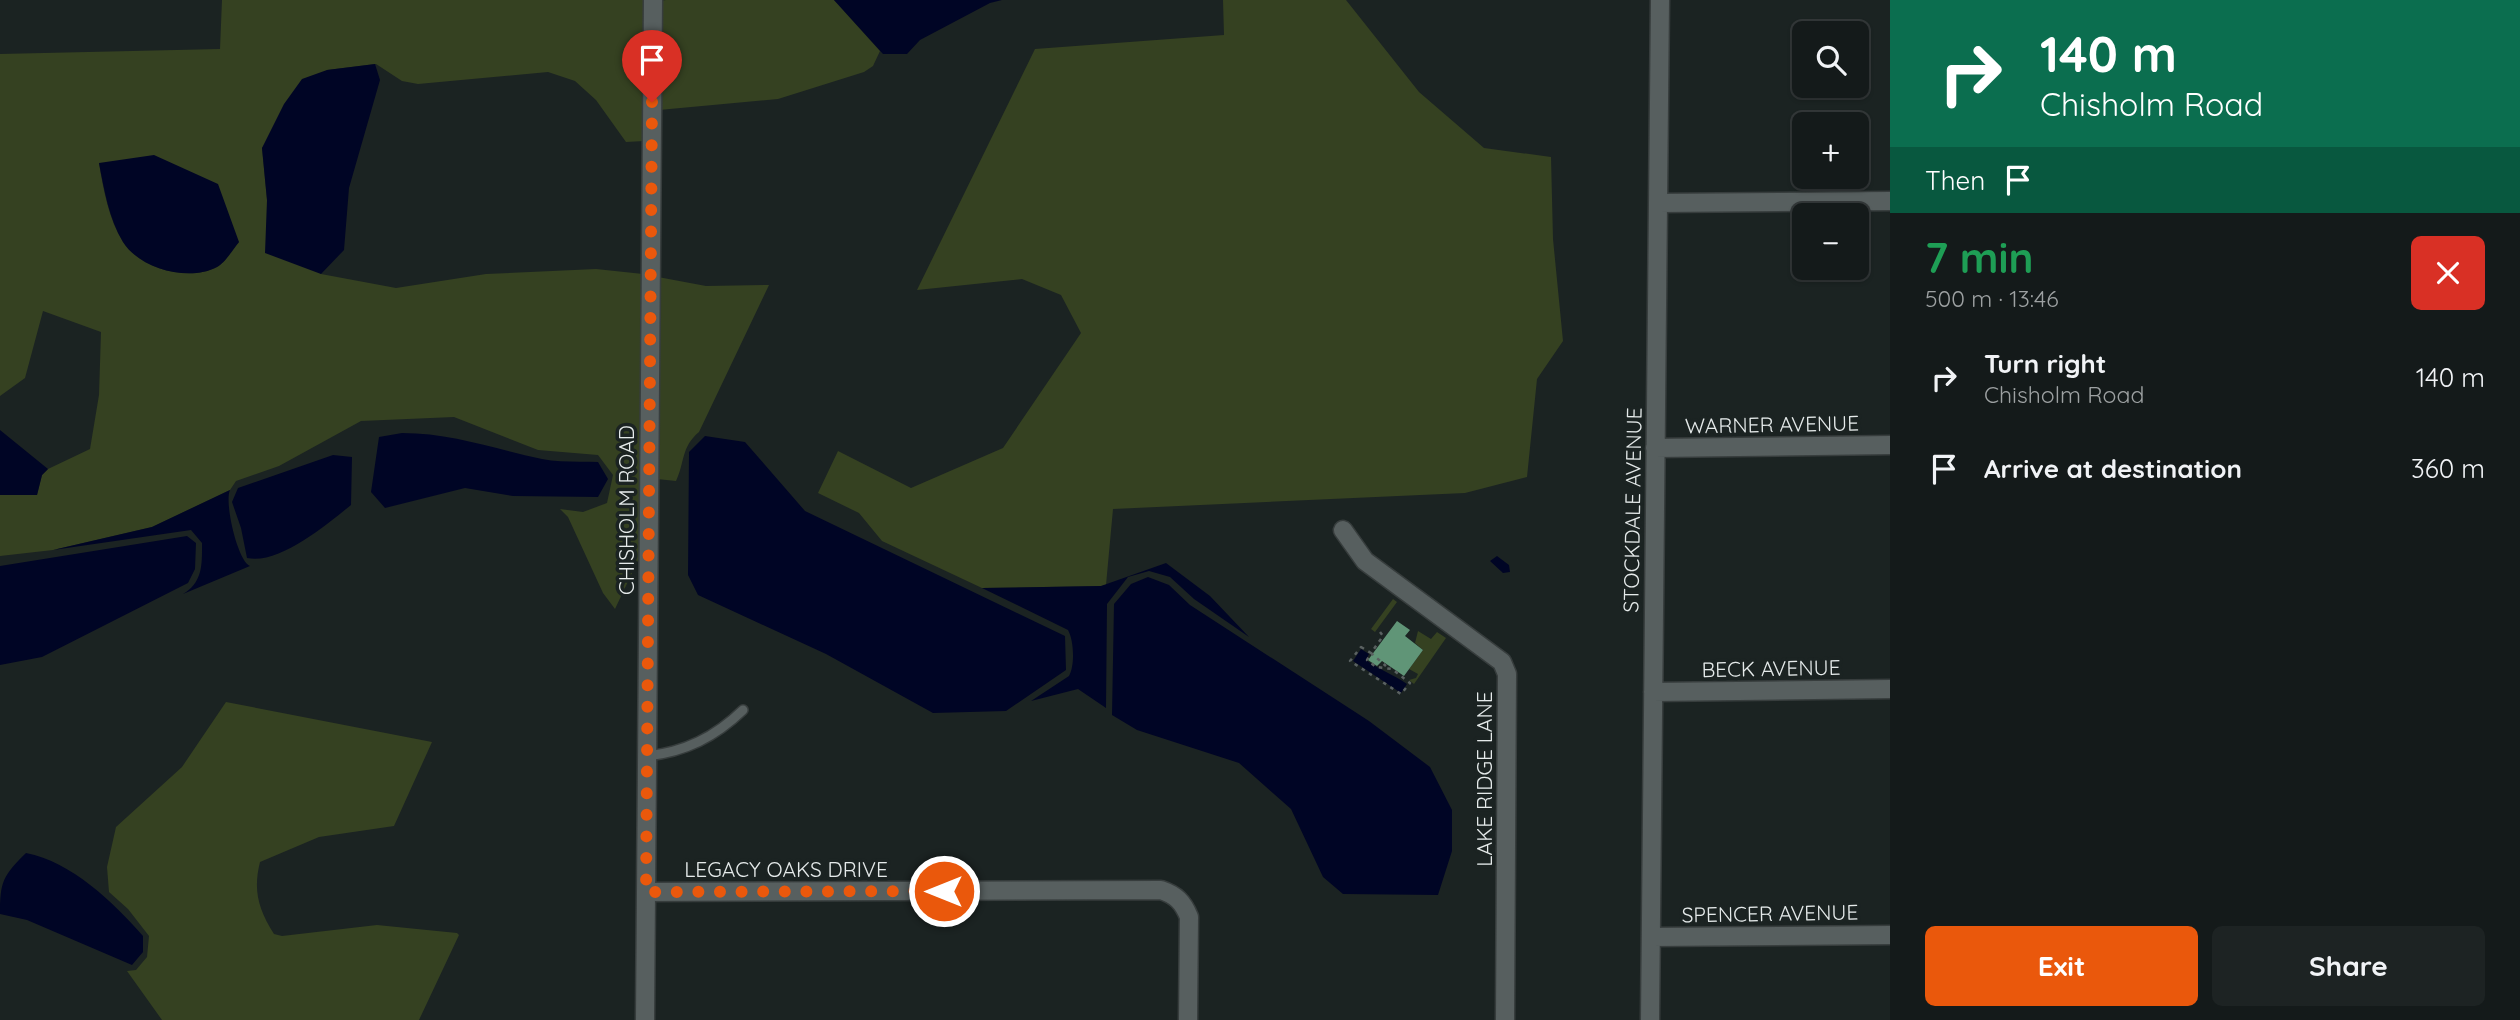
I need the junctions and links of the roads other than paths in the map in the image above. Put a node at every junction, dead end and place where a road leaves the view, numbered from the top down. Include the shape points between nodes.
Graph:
1 (653, 0) edge
2 (1660, 0) edge
3 (1890, 201) edge
4 (1658, 204) junction
5 (1890, 445) edge
6 (1656, 449) junction
7 (1343, 530) dead end
8 (1890, 690) edge
9 (1653, 692) junction
10 (743, 710) dead end
11 (647, 757) junction
12 (646, 892) junction
13 (1890, 935) edge
14 (1651, 937) junction
15 (645, 1020) edge
16 (1188, 1020) edge
17 (1505, 1020) edge
18 (1650, 1020) edge

1 - 11 street, CHISHOLM ROAD
2 - 4 street, STOCKDALE AVENUE
3 - 4 street
4 - 6 street, STOCKDALE AVENUE
5 - 6 street, WARNER AVENUE
6 - 9 street, STOCKDALE AVENUE
7 - 17 street, LAKE RIDGE LANE via 1365,561 1502,662 1507,674
8 - 9 street, BECK AVENUE
9 - 14 street, STOCKDALE AVENUE
10 - 11 lane via 706,739
11 - 12 street, CHISHOLM ROAD
12 - 15 street, CHISHOLM ROAD
12 - 16 street, LEGACY OAKS DRIVE via 1161,890 1174,894 1189,917
13 - 14 street, SPENCER AVENUE
14 - 18 street, STOCKDALE AVENUE

